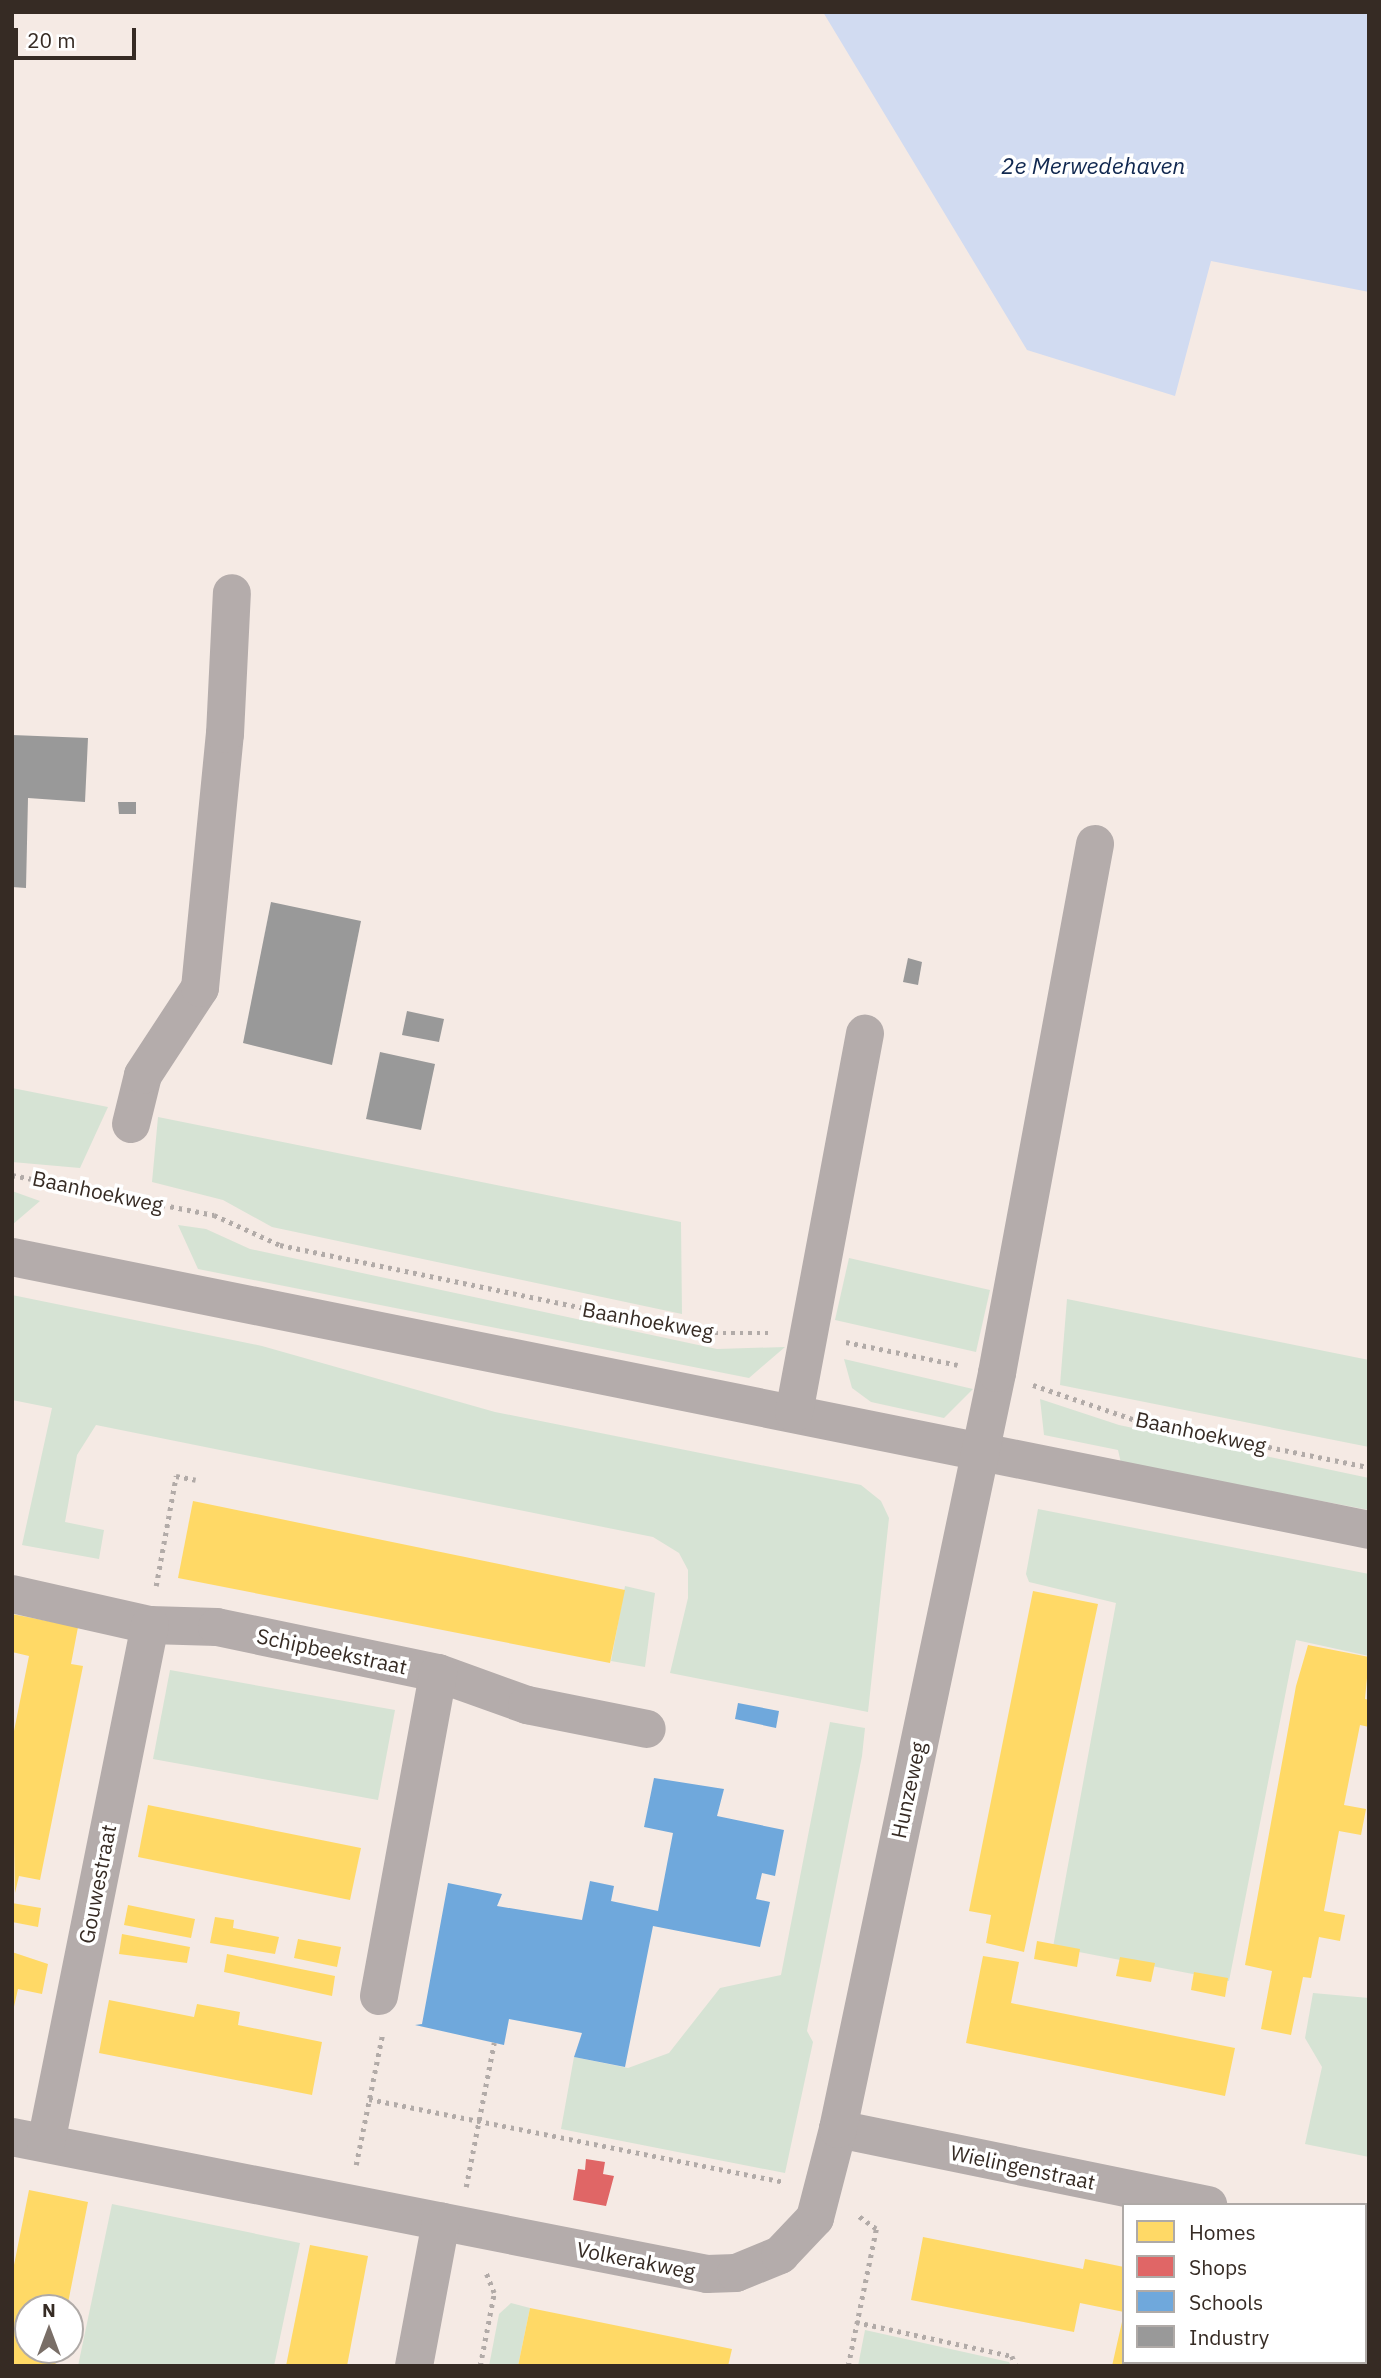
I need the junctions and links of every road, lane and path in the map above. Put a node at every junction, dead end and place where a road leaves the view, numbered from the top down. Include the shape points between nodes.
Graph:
1 (232, 593) dead end
2 (1095, 844) dead end
3 (865, 1034) dead end
4 (131, 1124) dead end
5 (12, 1175) edge
6 (12, 1257) edge
7 (807, 1334) junction
8 (997, 1373) junction
9 (794, 1413) junction
10 (978, 1450) junction
11 (1369, 1467) edge
12 (197, 1480) dead end
13 (1369, 1530) edge
14 (12, 1594) edge
15 (150, 1625) junction
16 (438, 1673) junction
17 (647, 1729) dead end
18 (379, 1996) joint
19 (369, 2099) junction
20 (838, 2129) junction
21 (29, 2140) edge
22 (822, 2190) junction
23 (349, 2203) junction
24 (1198, 2203) edge
25 (441, 2222) junction
26 (856, 2322) junction
27 (414, 2366) edge
28 (848, 2366) edge
29 (1016, 2366) edge

1 - 4 street via 225,734 200,988 143,1075
2 - 8 street, Hunzeweg
3 - 7 street
5 - 7 path, Baanhoekweg via 214,1214 279,1245 706,1334
6 - 9 street
7 - 8 path, Baanhoekweg
7 - 9 street
8 - 10 street, Hunzeweg
8 - 11 path, Baanhoekweg via 1135,1420
9 - 10 street
10 - 13 street
10 - 20 street, Hunzeweg
12 - 15 path via 176,1476
14 - 15 street, Schipbeekstraat
15 - 16 street, Schipbeekstraat via 217,1628
15 - 21 street, Gouwestraat
16 - 17 street, Schipbeekstraat via 527,1705
16 - 18 street
18 - 19 path via 383,2032
19 - 22 path
19 - 23 path
20 - 22 street, Volkerakweg
20 - 24 street, Wielingenstraat
21 - 23 street, Volkerakweg
22 - 25 street, Volkerakweg via 815,2217 780,2255 736,2273 707,2274
22 - 26 path via 876,2229
23 - 25 street, Volkerakweg
25 - 27 street
26 - 28 path
26 - 29 path via 1012,2356

